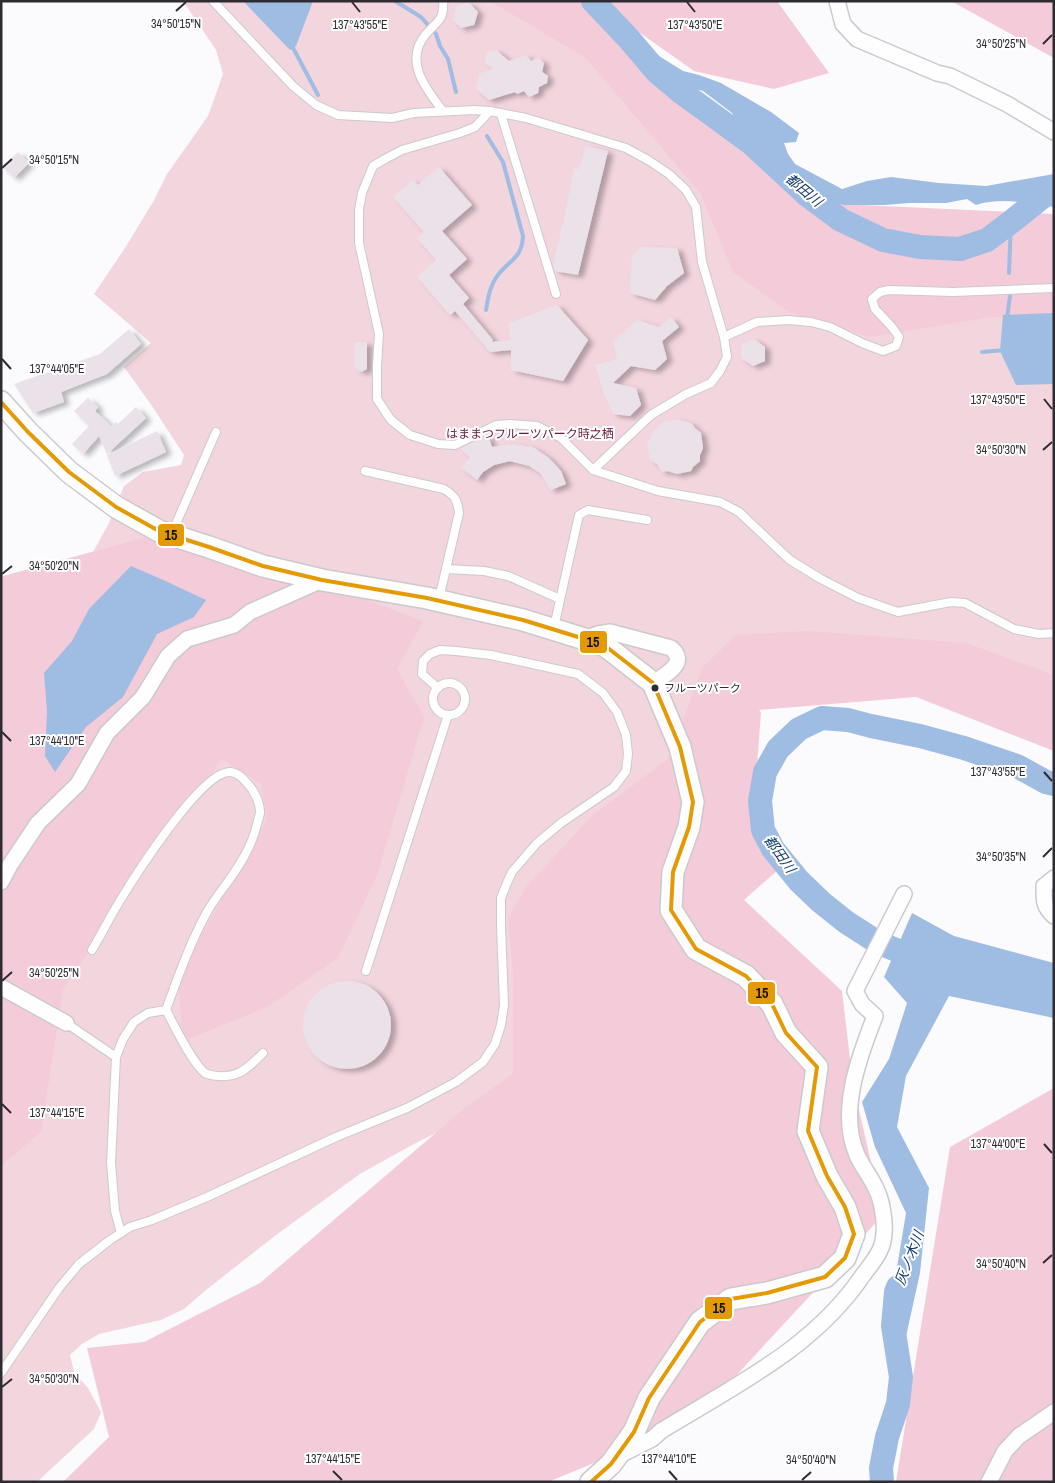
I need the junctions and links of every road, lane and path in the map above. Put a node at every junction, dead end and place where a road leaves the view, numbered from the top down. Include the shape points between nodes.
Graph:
1 (213, 1) edge
2 (443, 1) edge
3 (837, 1) edge
4 (443, 111) junction
5 (490, 111) junction
6 (500, 114) junction
7 (1054, 132) edge
8 (1054, 288) edge
9 (556, 294) dead end
10 (724, 337) junction
11 (1, 402) edge
12 (216, 432) dead end
13 (593, 470) junction
14 (365, 471) dead end
15 (647, 520) dead end
16 (172, 535) junction
17 (446, 569) junction
18 (322, 580) junction
19 (560, 599) junction
20 (438, 601) junction
21 (553, 629) junction
22 (1054, 633) edge
23 (585, 640) junction
24 (653, 684) junction
25 (438, 688) junction
26 (448, 715) junction
27 (1054, 878) edge
28 (1, 882) edge
29 (904, 894) dead end
30 (1054, 916) edge
31 (92, 950) dead end
32 (366, 971) dead end
33 (1, 986) edge
34 (166, 1010) junction
35 (66, 1023) joint
36 (263, 1053) dead end
37 (116, 1057) junction
38 (120, 1233) junction
39 (1, 1373) edge
40 (1054, 1412) edge
41 (616, 1456) junction
42 (591, 1482) edge
43 (990, 1482) edge

1 - 4 lane via 316,106 338,116 368,118
2 - 4 lane via 444,11 438,23 425,35 416,52 418,72
3 - 7 street via 843,24 857,39 950,76
4 - 5 lane
5 - 6 lane
5 - 13 lane via 475,127 402,150 385,159 373,166 366,181 359,210 359,243 379,334 377,398 392,420 410,435 438,444 455,444 496,425 537,426 560,438
6 - 9 lane
6 - 10 lane via 526,118 626,148 669,174 686,190 696,207 702,262
8 - 10 lane via 880,292 872,299 875,309 899,337 896,346 883,351 811,322 757,322
10 - 13 lane via 727,357 711,383 651,415
11 - 16 street via 69,472 116,507
12 - 16 lane
13 - 22 lane via 658,491 720,502 738,512 798,564 858,598 898,612 951,602 965,603 1014,629
14 - 17 lane via 444,490 454,496 459,513
15 - 19 lane via 588,510 579,515
16 - 18 street via 263,566
17 - 19 lane via 508,576
17 - 20 lane
18 - 20 street
18 - 28 street via 250,612 234,625 187,639 168,656 143,698 107,733 78,784 38,823
19 - 21 lane
20 - 21 street
21 - 23 street
23 - 24 street via 604,646
23 - 24 street via 610,632 672,648 678,658 675,668
24 - 41 street via 680,747 693,802 689,827 673,872 671,910 696,949 746,976 772,1004 786,1033 817,1067 808,1131 845,1207 854,1234 845,1258 825,1277 731,1299 700,1322 650,1398 634,1432
25 - 26 lane via 432,702 436,710
25 - 26 lane via 447,683 462,689 464,707
25 - 38 lane via 422,674 423,661 440,650 491,655 578,674 603,693 618,712 626,735 626,772 614,787 560,823 537,843 506,883 501,898 504,1005 495,1044 483,1062 456,1082 408,1108 336,1136 207,1197
26 - 32 lane
27 - 30 street via 1044,886 1044,901
29 - 41 street via 855,990 862,1004 875,1016 853,1082 850,1114 857,1156 878,1192 883,1214 880,1250 837,1309 808,1336 770,1365 652,1439
31 - 34 lane via 135,876 194,796 221,774 238,774 253,789 258,802 260,813 254,835 235,872 207,911
33 - 35 street
34 - 36 lane via 206,1074 237,1074
34 - 37 lane via 148,1013 134,1022
35 - 37 lane
37 - 38 lane via 112,1163
38 - 39 lane via 79,1264
40 - 43 street via 1019,1436 1004,1451
41 - 42 street

